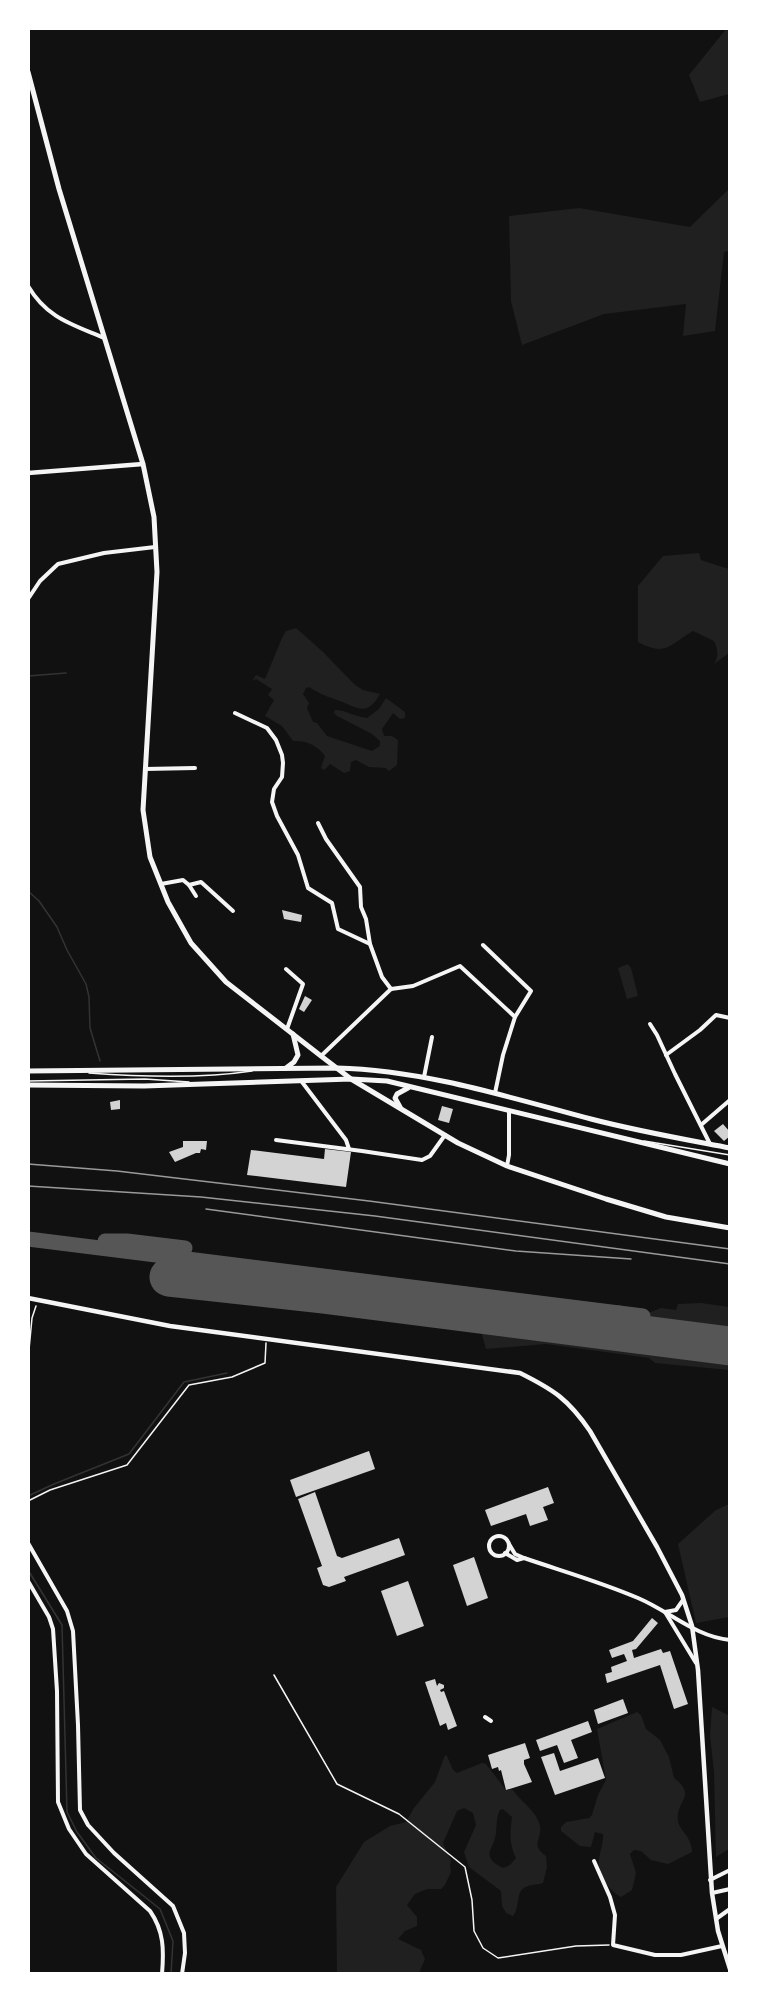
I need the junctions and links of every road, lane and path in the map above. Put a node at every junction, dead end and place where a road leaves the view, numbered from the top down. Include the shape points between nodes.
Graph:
1 (28, 72) edge
2 (28, 286) edge
3 (104, 338) junction
4 (143, 464) junction
5 (28, 473) edge
6 (155, 547) junction
7 (28, 599) edge
8 (235, 713) dead end
9 (195, 768) dead end
10 (145, 769) junction
11 (318, 823) dead end
12 (161, 884) junction
13 (189, 885) junction
14 (196, 896) dead end
15 (234, 911) dead end
16 (370, 944) junction
17 (483, 945) dead end
18 (285, 969) dead end
19 (391, 989) junction
20 (515, 1017) junction
21 (729, 1018) edge
22 (650, 1024) dead end
23 (287, 1029) junction
24 (293, 1034) junction
25 (432, 1037) dead end
26 (666, 1055) junction
27 (321, 1056) junction
28 (336, 1068) junction
29 (277, 1069) junction
30 (28, 1071) edge
31 (424, 1078) junction
32 (351, 1079) junction
33 (302, 1082) junction
34 (28, 1083) edge
35 (410, 1087) junction
36 (495, 1094) junction
37 (729, 1100) edge
38 (400, 1107) junction
39 (509, 1110) junction
40 (701, 1125) junction
41 (445, 1134) junction
42 (616, 1137) junction
43 (276, 1140) dead end
44 (711, 1144) junction
45 (350, 1149) junction
46 (729, 1149) edge
47 (729, 1155) edge
48 (729, 1164) edge
49 (507, 1166) junction
50 (729, 1228) edge
51 (33, 1298) edge
52 (266, 1339) junction
53 (28, 1360) edge
54 (28, 1501) edge
55 (28, 1543) edge
56 (508, 1544) junction
57 (505, 1553) junction
58 (524, 1558) junction
59 (28, 1581) edge
60 (683, 1600) junction
61 (665, 1612) junction
62 (692, 1626) junction
63 (729, 1640) edge
64 (698, 1666) junction
65 (274, 1675) dead end
66 (484, 1717) dead end
67 (491, 1721) dead end
68 (594, 1861) dead end
69 (729, 1870) edge
70 (710, 1880) junction
71 (729, 1889) edge
72 (712, 1893) junction
73 (729, 1909) edge
74 (716, 1919) junction
75 (613, 1945) junction
76 (722, 1946) junction
77 (729, 1969) edge
78 (162, 1974) edge
79 (182, 1974) edge

1 - 3 main road
2 - 3 street via 50,313
3 - 4 main road
4 - 5 street
4 - 6 main road via 154,517
6 - 7 street via 58,564
6 - 10 main road via 157,572
8 - 16 street via 267,728 276,740 282,755 282,777 272,802 298,855 308,888 332,903 338,929
9 - 10 street
10 - 12 main road via 142,810 150,857
11 - 16 street via 360,887
12 - 13 street via 183,880
12 - 23 main road via 191,943 226,982
13 - 14 street
13 - 15 street via 201,882
16 - 19 street via 382,977
17 - 20 street via 531,991
18 - 23 street via 303,984
19 - 20 street via 413,986 460,966
19 - 27 street
20 - 36 street
21 - 26 street via 716,1015
22 - 26 street
23 - 24 main road
24 - 27 main road
24 - 29 main road via 296,1059 288,1067
25 - 31 street
26 - 40 street
27 - 28 main road
28 - 29 main road
28 - 31 main road via 387,1070
28 - 32 main road
29 - 30 main road
31 - 36 main road
32 - 33 main road
32 - 35 main road
32 - 38 main road
33 - 34 main road
33 - 45 street
35 - 38 main road via 396,1094
35 - 39 main road
36 - 44 main road via 670,1138
37 - 40 street
38 - 41 main road
39 - 42 main road
39 - 49 street
40 - 44 street
41 - 45 street via 430,1156 422,1160
41 - 49 main road
42 - 47 lane
42 - 48 main road
43 - 45 street
44 - 46 main road
49 - 50 main road via 666,1217
51 - 52 street via 170,1326
51 - 53 path
52 - 54 path via 265,1363 232,1377 189,1385 127,1465
52 - 60 street via 520,1373 553,1389 578,1414 657,1547
55 - 79 street via 67,1611 74,1631 80,1810 88,1825 114,1853 172,1906 183,1933
56 - 57 street
56 - 57 street via 500,1536 490,1542 493,1554
56 - 58 street
57 - 58 street via 517,1560
58 - 61 street via 639,1598
59 - 78 street via 53,1629 58,1802 69,1829 86,1854 155,1919 164,1939
60 - 61 street via 676,1610
60 - 62 street
61 - 62 street
61 - 64 street
62 - 63 street via 700,1633
62 - 64 street
64 - 70 street
65 - 75 path via 337,1784 399,1814 465,1867 474,1931 483,1948 498,1958 576,1946
66 - 67 street
68 - 75 street via 615,1915
69 - 70 street
70 - 72 street
71 - 72 street
72 - 74 street
73 - 74 street
74 - 76 street
75 - 76 street via 656,1955 681,1955
76 - 77 street

